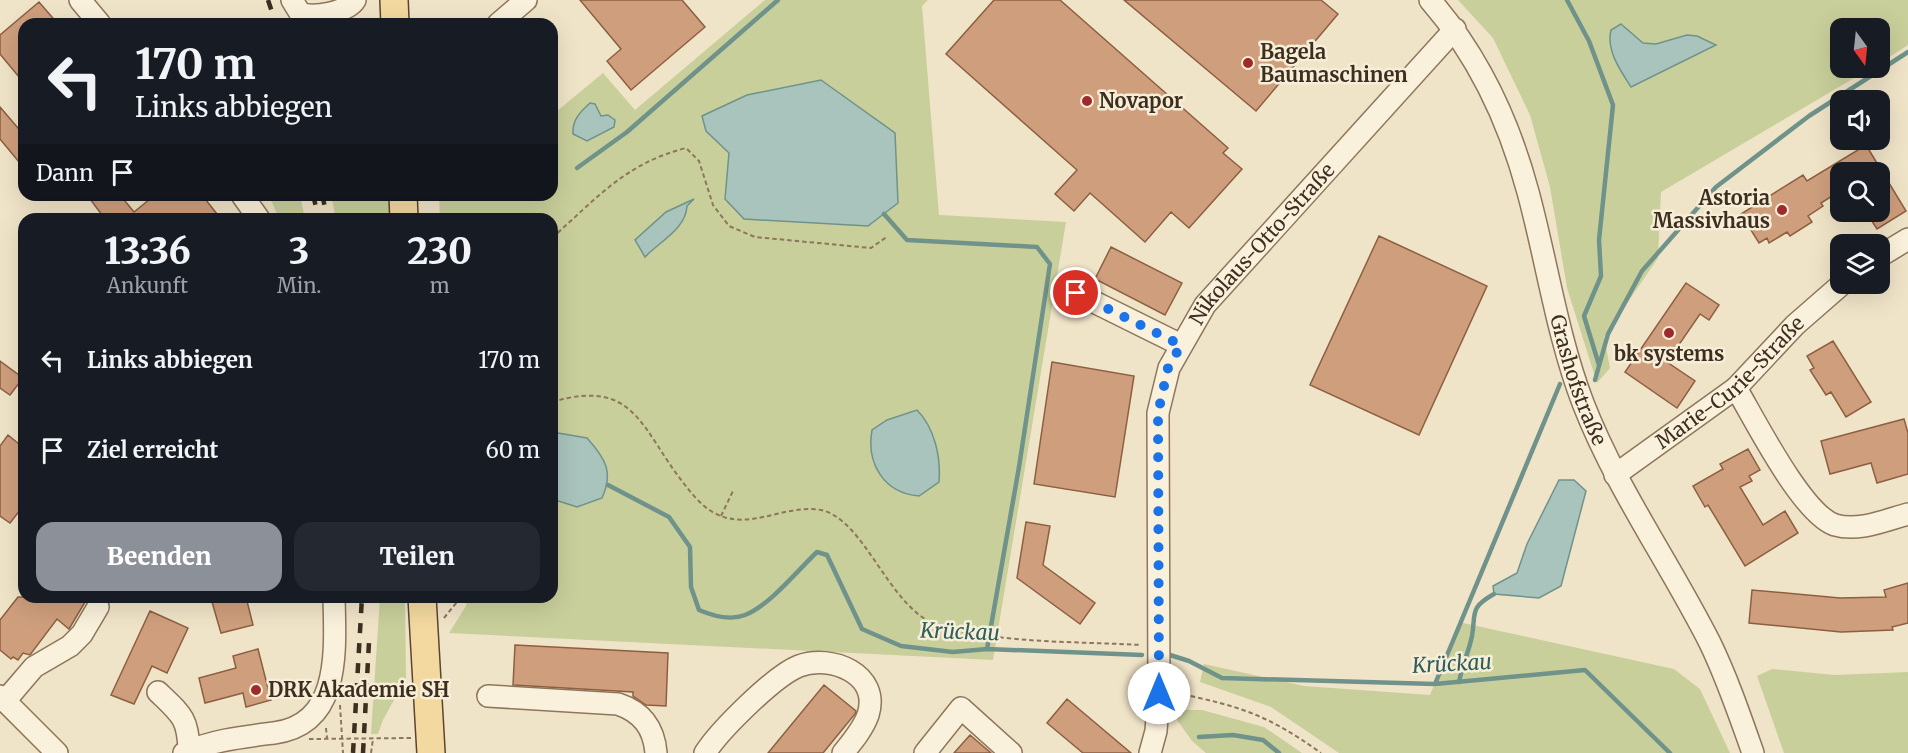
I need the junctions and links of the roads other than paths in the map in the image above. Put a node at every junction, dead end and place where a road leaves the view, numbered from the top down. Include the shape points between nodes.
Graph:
1 (80, 0) edge
2 (292, 0) edge
3 (355, 0) edge
4 (394, 0) edge
5 (526, 0) edge
6 (1430, 0) edge
7 (95, 18) edge
8 (395, 18) edge
9 (505, 18) edge
10 (1455, 29) junction
11 (1908, 239) edge
12 (1890, 250) edge
13 (1076, 293) dead end
14 (1831, 294) edge
15 (1181, 345) junction
16 (1736, 387) junction
17 (1615, 476) junction
18 (1908, 514) edge
19 (334, 603) edge
20 (422, 603) edge
21 (98, 607) dead end
22 (158, 692) dead end
23 (488, 696) dead end
24 (2, 698) edge
25 (430, 745) edge
26 (186, 752) edge
27 (57, 753) edge
28 (656, 753) edge
29 (705, 753) edge
30 (843, 753) edge
31 (925, 753) edge
32 (1011, 753) edge
33 (1150, 753) edge
34 (1753, 753) edge

1 - 7 street
2 - 3 street via 297,10 307,16 349,6
4 - 8 main road
5 - 9 street
6 - 10 street, Grashofstraße
10 - 15 street, Nikolaus-Otto-Straße via 1205,305
10 - 17 street, Grashofstraße via 1490,86 1509,133 1528,190 1555,310 1582,401
11 - 12 street
13 - 15 street
14 - 16 street, Marie-Curie-Straße
15 - 33 street, Nikolaus-Otto-Straße via 1168,368 1158,413 1159,693
16 - 17 street, Marie-Curie-Straße
16 - 18 street via 1805,501 1820,518 1853,527
17 - 34 street, Grashofstraße via 1710,643
19 - 26 street via 332,677 323,702 310,718 291,729 235,737
20 - 25 main road
21 - 24 street via 82,634 34,667
22 - 26 street via 184,717 188,726
23 - 28 street via 627,707 649,725
24 - 27 street
29 - 30 street via 783,673 820,663 840,664 856,673 866,684 870,699 862,728
31 - 32 street via 961,708

